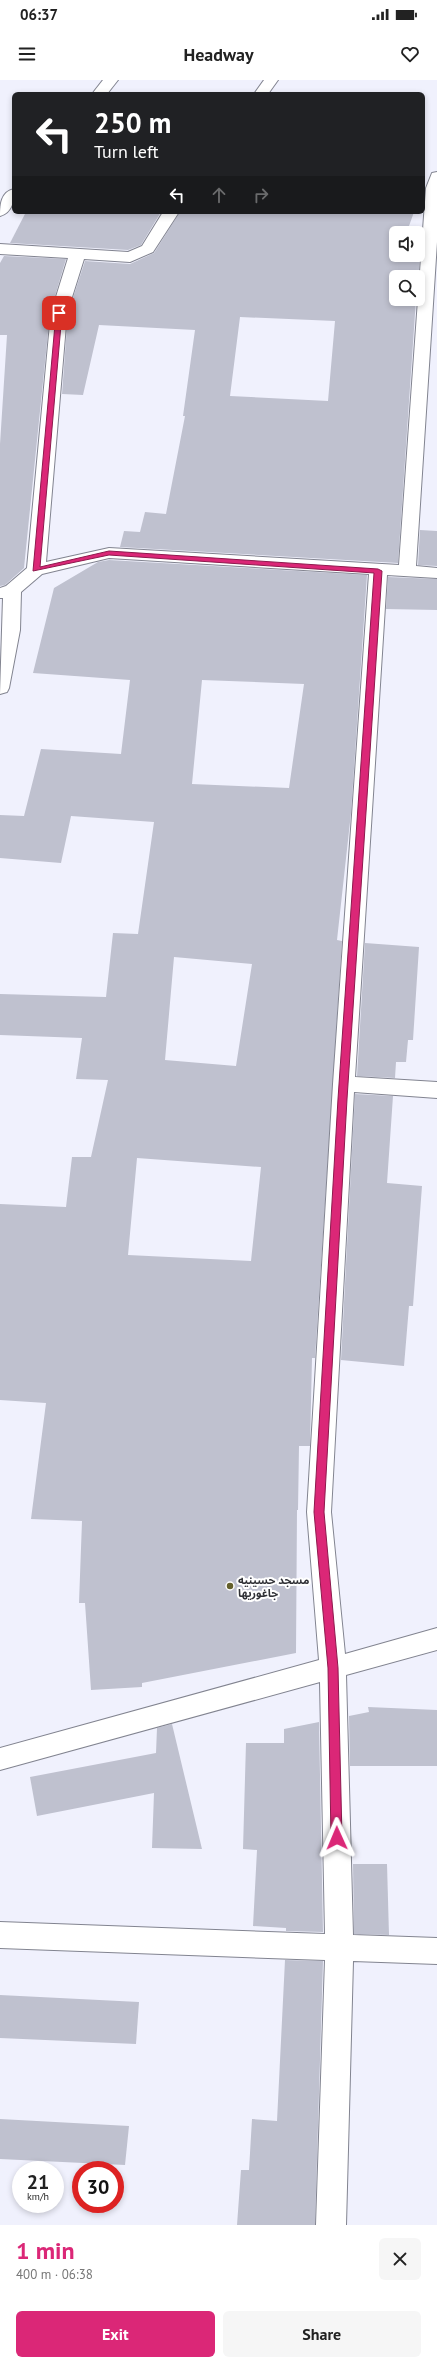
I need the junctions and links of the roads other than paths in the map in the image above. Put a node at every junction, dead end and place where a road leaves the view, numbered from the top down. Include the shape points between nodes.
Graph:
1 (111, 80) edge
2 (271, 80) edge
3 (101, 92) edge
4 (262, 92) edge
5 (437, 176) edge
6 (170, 214) edge
7 (0, 249) edge
8 (77, 255) junction
9 (36, 570) junction
10 (378, 571) junction
11 (407, 572) junction
12 (437, 573) edge
13 (6, 591) edge
14 (0, 688) edge
15 (344, 1084) junction
16 (437, 1090) edge
17 (437, 1639) edge
18 (333, 1668) junction
19 (0, 1759) edge
20 (0, 1935) edge
21 (339, 1947) junction
22 (437, 1951) edge
23 (331, 2225) edge

1 - 3 street
2 - 4 street
5 - 11 street via 433,188
6 - 8 street via 148,249 130,257
7 - 8 street
8 - 9 street via 59,313
9 - 10 street via 109,553
9 - 13 street
10 - 11 street
10 - 15 street
11 - 12 street
13 - 14 street via 11,630
15 - 16 street
15 - 18 street via 319,1512
17 - 18 street
18 - 19 street
18 - 21 street
20 - 21 street
21 - 22 street
21 - 23 street

